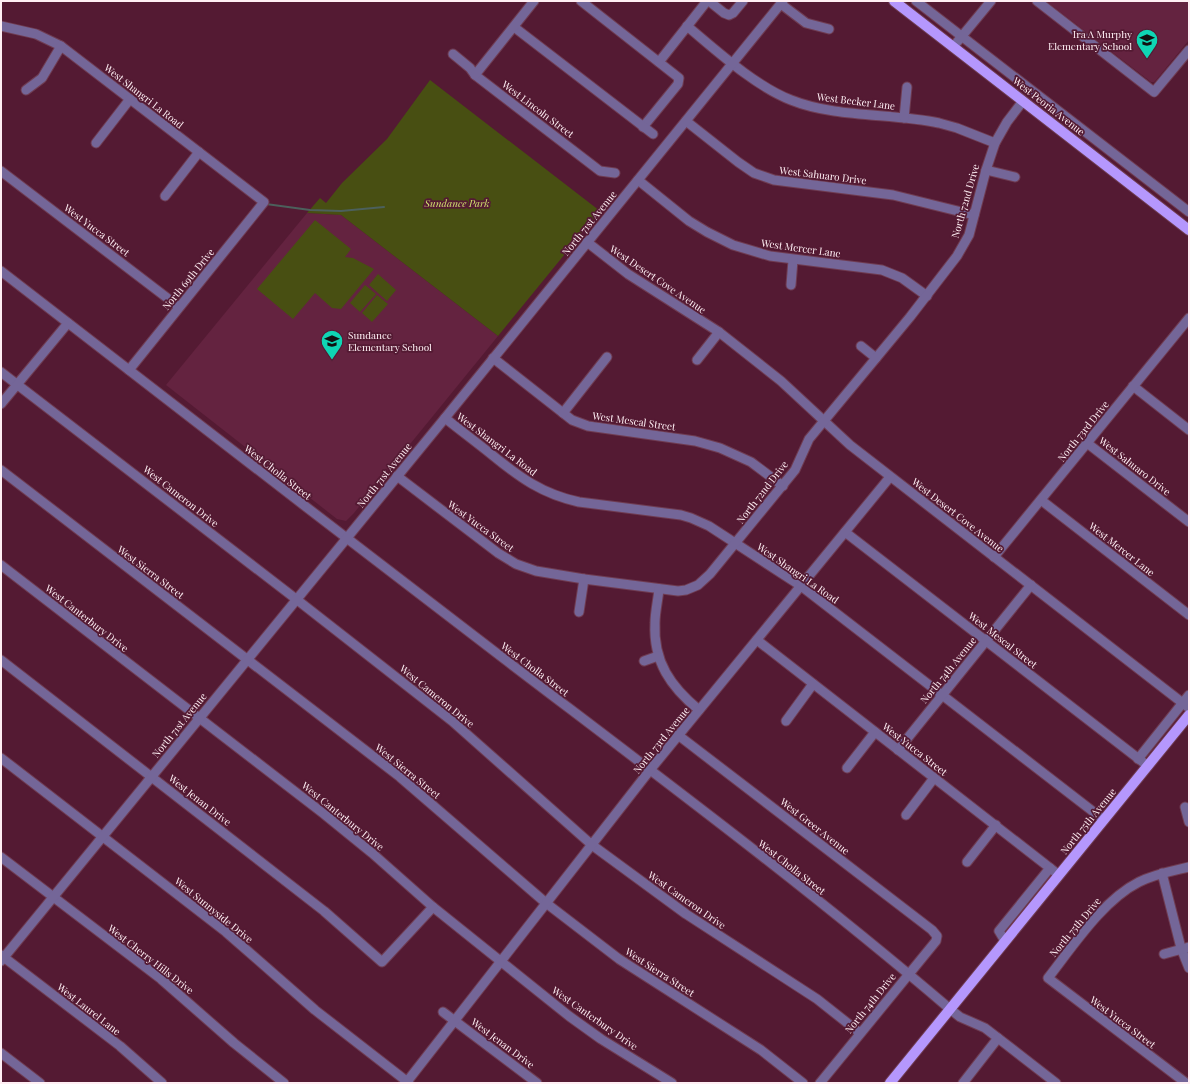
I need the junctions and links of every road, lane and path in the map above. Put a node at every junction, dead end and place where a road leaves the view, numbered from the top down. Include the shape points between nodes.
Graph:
1 (534, 1) edge
2 (581, 1) edge
3 (708, 1) edge
4 (743, 1) edge
5 (894, 1) edge
6 (916, 1) edge
7 (991, 1) edge
8 (1036, 1) edge
9 (782, 2) edge
10 (1, 26) edge
11 (687, 26) junction
12 (514, 27) junction
13 (828, 29) dead end
14 (962, 37) junction
15 (61, 46) junction
16 (953, 47) junction
17 (1189, 50) edge
18 (453, 54) dead end
19 (659, 62) junction
20 (732, 63) junction
21 (475, 75) junction
22 (907, 87) dead end
23 (26, 90) dead end
24 (130, 99) junction
25 (1022, 101) junction
26 (904, 118) junction
27 (686, 121) junction
28 (643, 127) junction
29 (652, 134) dead end
30 (96, 143) dead end
31 (995, 144) junction
32 (199, 152) junction
33 (986, 170) junction
34 (1, 171) edge
35 (615, 173) dead end
36 (1015, 178) dead end
37 (638, 180) junction
38 (164, 196) dead end
39 (264, 202) joint
40 (1189, 212) edge
41 (974, 215) junction
42 (1189, 230) edge
43 (587, 242) junction
44 (793, 260) junction
45 (1, 271) edge
46 (791, 286) dead end
47 (927, 296) junction
48 (179, 307) junction
49 (1189, 318) edge
50 (68, 323) junction
51 (718, 332) junction
52 (861, 346) dead end
53 (607, 357) dead end
54 (493, 358) junction
55 (876, 358) junction
56 (697, 360) dead end
57 (129, 370) junction
58 (1, 372) edge
59 (17, 385) junction
60 (1133, 386) junction
61 (1, 404) edge
62 (563, 413) junction
63 (445, 418) junction
64 (824, 422) junction
65 (1189, 430) edge
66 (1087, 443) junction
67 (1, 470) edge
68 (397, 476) junction
69 (890, 477) junction
70 (783, 486) junction
71 (1041, 500) junction
72 (1189, 522) edge
73 (845, 532) junction
74 (346, 538) junction
75 (735, 543) junction
76 (994, 557) junction
77 (1, 565) edge
78 (584, 579) junction
79 (801, 586) junction
80 (1031, 586) junction
81 (660, 589) junction
82 (296, 599) junction
83 (579, 612) dead end
84 (1189, 615) edge
85 (757, 640) junction
86 (986, 641) junction
87 (658, 656) junction
88 (247, 659) junction
89 (1, 660) edge
90 (644, 661) dead end
91 (813, 684) junction
92 (1189, 695) edge
93 (942, 696) junction
94 (1186, 706) edge
95 (699, 710) junction
96 (1189, 715) edge
97 (199, 718) junction
98 (786, 721) dead end
99 (875, 732) junction
100 (678, 735) junction
101 (898, 750) junction
102 (1, 758) edge
103 (1138, 759) junction
104 (1148, 766) junction
105 (846, 768) dead end
106 (650, 770) junction
107 (151, 776) junction
108 (934, 778) junction
109 (1185, 807) dead end
110 (906, 815) dead end
111 (1104, 820) junction
112 (1189, 822) edge
113 (996, 825) junction
114 (103, 836) junction
115 (592, 845) junction
116 (1, 856) edge
117 (967, 862) dead end
118 (1189, 867) edge
119 (1050, 868) junction
120 (1162, 873) junction
121 (1059, 875) junction
122 (53, 897) junction
123 (546, 903) junction
124 (433, 908) junction
125 (937, 936) joint
126 (1005, 941) junction
127 (1185, 948) edge
128 (1164, 954) dead end
129 (2, 958) edge
130 (501, 961) junction
131 (1189, 968) edge
132 (908, 974) junction
133 (1048, 978) joint
134 (950, 1009) junction
135 (443, 1012) dead end
136 (455, 1021) junction
137 (860, 1033) junction
138 (998, 1038) junction
139 (1, 1053) edge
140 (407, 1082) edge
141 (40, 1083) edge
142 (162, 1083) edge
143 (284, 1083) edge
144 (537, 1083) edge
145 (672, 1083) edge
146 (803, 1083) edge
147 (820, 1083) edge
148 (890, 1083) edge
149 (963, 1083) edge
150 (1056, 1083) edge
151 (1186, 1083) edge

1 - 12 street
2 - 19 street
3 - 4 street via 729,15
3 - 11 street
5 - 16 main road, West Peoria Avenue
6 - 14 street, West Peoria Avenue
7 - 14 street
8 - 17 street via 1154,92
9 - 13 street via 806,23
9 - 20 street, North 71st Avenue
10 - 15 street, West Shangri La Road via 36,34
11 - 19 street
11 - 20 street, West Becker Lane
12 - 21 street
12 - 28 street
14 - 16 street
14 - 40 street, West Peoria Avenue
15 - 23 street via 42,78
15 - 24 street, West Shangri La Road
16 - 25 main road, West Peoria Avenue
18 - 21 street, West Lincoln Street
19 - 28 street via 679,78 678,84
20 - 26 street, West Becker Lane via 771,90 797,102 825,109
20 - 27 street, North 71st Avenue
21 - 35 street, West Lincoln Street via 600,171
22 - 26 street
24 - 30 street
24 - 32 street, West Shangri La Road
25 - 31 street, North 72nd Drive
25 - 42 main road, West Peoria Avenue
26 - 31 street, West Becker Lane via 948,125
27 - 37 street, North 71st Avenue
27 - 41 street, West Sahuaro Drive via 738,162 774,180 881,193
28 - 29 street
31 - 33 street, North 72nd Drive
32 - 38 street
32 - 39 street, West Shangri La Road
33 - 36 street
33 - 41 street, North 72nd Drive
34 - 48 street, West Yucca Street
37 - 43 street, North 71st Avenue
37 - 44 street, West Mercer Lane via 689,221 715,237 750,251
39 - 48 street, North 69th Drive
41 - 47 street, North 72nd Drive via 962,249
43 - 51 street, West Desert Cove Avenue via 628,274
43 - 54 street, North 71st Avenue
44 - 46 street
44 - 47 street, West Mercer Lane via 882,270 902,278
45 - 50 street, West Cholla Street
47 - 55 street, North 72nd Drive
48 - 57 street, North 69th Drive
49 - 60 street, North 73rd Drive
50 - 57 street, West Cholla Street
50 - 59 street
51 - 56 street
51 - 64 street, West Desert Cove Avenue via 781,381
52 - 55 street
53 - 62 street
54 - 62 street, West Mescal Street
54 - 63 street, North 71st Avenue
55 - 64 street, North 72nd Drive
57 - 74 street, West Cholla Street
58 - 59 street, West Cameron Drive
59 - 61 street
59 - 82 street, West Cameron Drive
60 - 65 street
60 - 66 street, North 73rd Drive
62 - 70 street, West Mescal Street via 572,420 588,426 695,441 720,448 751,462
63 - 68 street, North 71st Avenue
63 - 75 street, West Shangri La Road via 520,477 545,491 579,502 691,518
64 - 69 street, West Desert Cove Avenue
64 - 70 street, North 72nd Drive via 809,439 795,470
66 - 71 street, North 73rd Drive
66 - 72 street, West Sahuaro Drive
67 - 88 street, West Sierra Street
68 - 74 street, North 71st Avenue
68 - 78 street, West Yucca Street via 516,564 536,571
69 - 73 street, North 73rd Avenue
69 - 76 street, West Desert Cove Avenue
70 - 75 street, North 72nd Drive
71 - 76 street, North 73rd Drive
71 - 84 street, West Mercer Lane
73 - 79 street, North 73rd Avenue
73 - 86 street, West Mescal Street
74 - 82 street, North 71st Avenue
74 - 106 street, West Cholla Street
75 - 79 street, West Shangri La Road
75 - 81 street, North 72nd Drive via 698,585 686,590
76 - 80 street, West Desert Cove Avenue
77 - 97 street, West Canterbury Drive
78 - 81 street, West Yucca Street
78 - 83 street
79 - 85 street, North 73rd Avenue
79 - 93 street, West Shangri La Road
80 - 86 street, North 74th Avenue
80 - 94 street, West Desert Cove Avenue
81 - 87 street via 655,622
82 - 88 street, North 71st Avenue
82 - 115 street, West Cameron Drive via 452,721
85 - 91 street, West Yucca Street
85 - 95 street, North 73rd Avenue
86 - 93 street, North 74th Avenue
86 - 103 street, West Mescal Street
87 - 90 street
87 - 95 street via 674,686
88 - 97 street, North 71st Avenue
88 - 123 street, West Sierra Street via 400,777
89 - 107 street, West Jenan Drive
91 - 98 street
91 - 99 street, West Yucca Street
92 - 94 street
93 - 101 street, North 74th Avenue
93 - 111 street, West Shangri La Road
94 - 103 street
95 - 100 street, North 73rd Avenue
96 - 104 main road, North 75th Avenue
97 - 107 street, North 71st Avenue
97 - 124 street, West Canterbury Drive via 324,814
99 - 101 street, West Yucca Street
99 - 105 street
100 - 106 street, North 73rd Avenue
100 - 125 street, West Greer Avenue
101 - 108 street, West Yucca Street
102 - 114 street, West Sunnyside Drive
103 - 104 street, West Mescal Street
104 - 111 main road, North 75th Avenue
106 - 115 street, North 73rd Avenue
106 - 132 street, West Cholla Street via 865,937
107 - 114 street, North 71st Avenue
107 - 124 street, West Jenan Drive via 324,911 382,962
108 - 110 street
108 - 113 street, West Yucca Street
109 - 112 street
111 - 121 main road, North 75th Avenue
113 - 117 street
113 - 119 street, West Yucca Street
114 - 122 street, North 71st Avenue
114 - 140 street, West Sunnyside Drive via 226,932 315,1010
115 - 123 street, North 73rd Avenue
115 - 137 street, West Cameron Drive via 686,914 817,999
116 - 122 street, West Cherry Hills Drive
118 - 120 street, North 75th Drive
119 - 121 street, West Yucca Street
119 - 126 street via 999,931
120 - 127 street
120 - 133 street, North 75th Drive via 1138,883 1109,904
121 - 126 main road, North 75th Avenue
122 - 129 street, North 71st Avenue
122 - 143 street, West Cherry Hills Drive via 161,979
123 - 130 street, North 73rd Avenue
123 - 146 street, West Sierra Street via 618,959 761,1050
124 - 130 street, West Canterbury Drive
125 - 132 street, North 74th Drive via 936,941
126 - 134 main road, North 75th Avenue
127 - 128 street
127 - 131 street
129 - 142 street, West Laurel Lane via 120,1046
130 - 136 street, North 73rd Avenue
130 - 145 street, West Canterbury Drive via 601,1039
132 - 134 street, West Cholla Street
132 - 137 street, North 74th Drive
133 - 151 street, West Yucca Street
134 - 138 street, West Cholla Street
134 - 148 main road, North 75th Avenue
135 - 136 street
136 - 140 street, North 73rd Avenue
136 - 144 street, West Jenan Drive
137 - 147 street, North 74th Drive
138 - 149 street
138 - 150 street, West Cholla Street
139 - 141 street

